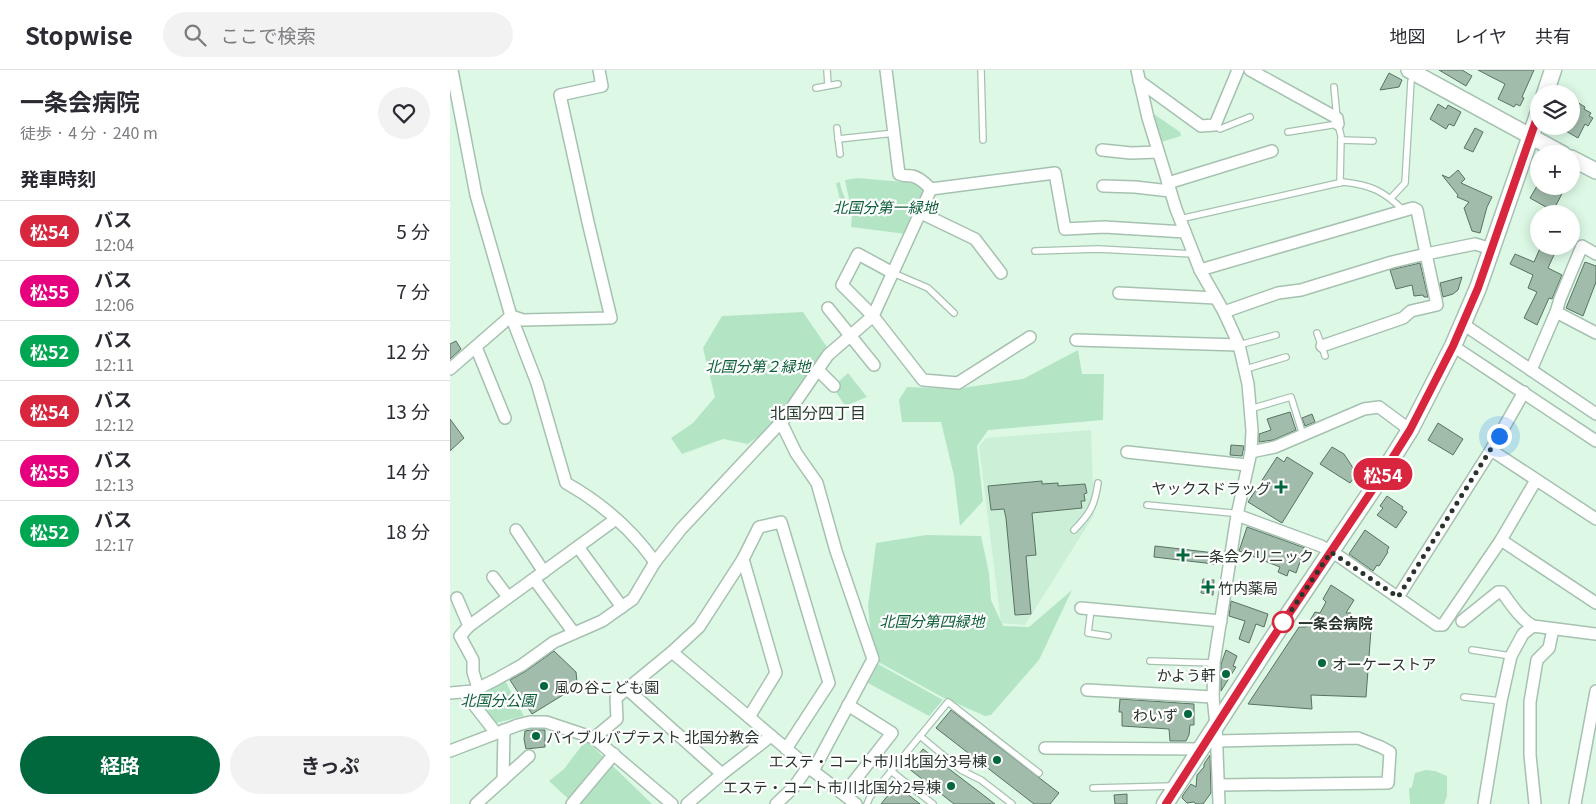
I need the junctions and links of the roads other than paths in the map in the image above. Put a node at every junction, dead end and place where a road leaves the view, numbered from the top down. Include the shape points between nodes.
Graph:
1 (452, 70) edge
2 (599, 70) edge
3 (827, 70) edge
4 (886, 70) edge
5 (981, 70) edge
6 (1238, 70) edge
7 (1250, 70) edge
8 (1553, 70) edge
9 (1410, 75) edge
10 (1138, 76) edge
11 (838, 84) dead end
12 (1548, 85) edge
13 (828, 86) junction
14 (1334, 87) dead end
15 (816, 88) dead end
16 (1250, 117) dead end
17 (1338, 121) junction
18 (1215, 124) junction
19 (837, 128) dead end
20 (1288, 132) dead end
21 (895, 133) junction
22 (1531, 136) junction
23 (838, 138) junction
24 (983, 140) dead end
25 (1341, 140) junction
26 (1373, 141) dead end
27 (1547, 145) edge
28 (1102, 150) dead end
29 (1272, 151) dead end
30 (1158, 152) junction
31 (840, 154) dead end
32 (1580, 163) edge
33 (1596, 171) edge
34 (1340, 183) junction
35 (1103, 186) dead end
36 (1169, 187) junction
37 (931, 189) junction
38 (1391, 198) junction
39 (1404, 211) junction
40 (921, 213) junction
41 (1180, 220) junction
42 (1185, 232) junction
43 (1492, 249) junction
44 (1036, 251) dead end
45 (1194, 254) junction
46 (1426, 254) junction
47 (1596, 254) edge
48 (1200, 270) junction
49 (893, 273) junction
50 (1001, 273) dead end
51 (1119, 293) dead end
52 (1216, 298) junction
53 (828, 308) dead end
54 (1224, 312) junction
55 (1556, 312) junction
56 (954, 313) dead end
57 (511, 316) junction
58 (873, 316) junction
59 (1463, 324) junction
60 (1317, 333) dead end
61 (1596, 333) edge
62 (850, 336) junction
63 (1276, 336) dead end
64 (1030, 337) dead end
65 (1076, 340) dead end
66 (1239, 345) junction
67 (1453, 346) junction
68 (476, 347) junction
69 (1323, 351) joint
70 (1286, 357) dead end
71 (874, 365) dead end
72 (450, 369) edge
73 (1246, 369) junction
74 (818, 370) junction
75 (1531, 370) junction
76 (834, 386) dead end
77 (1524, 392) junction
78 (1250, 409) junction
79 (1596, 414) edge
80 (505, 418) dead end
81 (781, 422) junction
82 (1410, 430) junction
83 (1303, 435) junction
84 (1596, 441) edge
85 (1491, 450) junction
86 (1127, 452) dead end
87 (1250, 452) junction
88 (1247, 465) junction
89 (1536, 480) junction
90 (1098, 483) dead end
91 (1147, 505) dead end
92 (1237, 515) junction
93 (616, 519) junction
94 (1596, 520) edge
95 (516, 530) dead end
96 (1074, 530) dead end
97 (1500, 540) junction
98 (578, 547) junction
99 (1331, 552) junction
100 (742, 559) junction
101 (655, 562) junction
102 (539, 575) junction
103 (493, 577) dead end
104 (508, 597) junction
105 (1398, 597) junction
106 (457, 598) dead end
107 (1596, 604) edge
108 (622, 607) junction
109 (1086, 608) joint
110 (1221, 621) junction
111 (1462, 621) dead end
112 (469, 626) junction
113 (1533, 626) junction
114 (1553, 629) junction
115 (574, 634) junction
116 (1596, 634) edge
117 (1108, 636) dead end
118 (1472, 650) dead end
119 (672, 652) junction
120 (1511, 656) junction
121 (1150, 661) dead end
122 (1214, 663) junction
123 (478, 688) junction
124 (626, 688) junction
125 (1088, 690) dead end
126 (1596, 691) edge
127 (464, 692) junction
128 (450, 693) edge
129 (1213, 697) junction
130 (1464, 697) dead end
131 (1500, 701) junction
132 (848, 705) junction
133 (749, 717) junction
134 (500, 732) junction
135 (1216, 733) junction
136 (771, 736) junction
137 (920, 736) junction
138 (594, 738) junction
139 (1045, 748) dead end
140 (786, 749) junction
141 (1200, 749) junction
142 (450, 751) edge
143 (614, 754) junction
144 (529, 756) dead end
145 (810, 769) junction
146 (891, 771) junction
147 (1039, 773) dead end
148 (722, 774) junction
149 (503, 780) junction
150 (1219, 785) junction
151 (1178, 786) junction
152 (1093, 788) dead end
153 (844, 794) junction
154 (476, 804) edge
155 (572, 804) edge
156 (672, 804) edge
157 (687, 804) edge
158 (776, 804) edge
159 (856, 804) edge
160 (866, 804) edge
161 (933, 804) edge
162 (1012, 804) edge
163 (1166, 804) edge
164 (1219, 804) edge
165 (1484, 804) edge
166 (1535, 804) edge
167 (1575, 804) edge

1 - 57 street via 476,194
2 - 57 street via 602,86 560,94 611,318 523,320
3 - 13 lane
4 - 21 street
5 - 24 lane
6 - 18 street
7 - 17 street
8 - 12 main road
9 - 22 street
9 - 38 lane via 1405,183
10 - 18 street via 1201,126
10 - 30 street
11 - 13 lane
13 - 15 lane
14 - 17 lane
16 - 18 lane via 1220,129
17 - 20 lane
17 - 25 lane
19 - 23 lane
21 - 23 lane
21 - 37 street via 899,174 914,176
22 - 27 street
22 - 43 main road
23 - 31 lane
25 - 26 lane
25 - 34 lane
28 - 30 street
29 - 36 street
30 - 36 street
32 - 33 street
34 - 38 lane via 1361,184
34 - 41 lane
35 - 36 street
36 - 41 street
37 - 40 street
37 - 42 street via 1055,173 1065,229 1104,227
38 - 39 lane
39 - 46 street via 1417,210
39 - 48 street
40 - 49 street
40 - 50 street via 975,239
41 - 42 street
42 - 45 street
43 - 46 street via 1475,244
43 - 59 main road
44 - 45 lane via 1098,249
45 - 48 street
46 - 54 street via 1301,290 1278,292
46 - 69 street via 1438,305 1411,311 1403,318
47 - 55 street via 1582,246
48 - 52 street
49 - 56 lane via 928,288
49 - 58 street
49 - 58 street via 858,254 842,284
51 - 52 street
52 - 54 street
53 - 62 street
54 - 66 street
55 - 61 street
55 - 75 street
57 - 68 street
57 - 93 street via 537,383 566,483
58 - 62 street
58 - 64 street via 923,380 958,383
59 - 67 main road
59 - 75 street
60 - 69 lane
62 - 71 street
62 - 74 street via 828,355
63 - 66 lane
65 - 66 street
66 - 73 street
67 - 77 street
67 - 82 main road
68 - 72 street
68 - 80 street
70 - 73 lane
73 - 78 street
74 - 76 street
74 - 81 street
75 - 79 street
77 - 84 street
77 - 85 street
78 - 83 lane via 1291,396
78 - 87 street
81 - 101 street via 681,529
81 - 132 street via 796,453 817,483 836,551 873,659
82 - 83 street via 1379,407 1364,409
82 - 99 main road
83 - 87 street
85 - 89 street
85 - 105 street
86 - 88 street
87 - 88 street
88 - 92 street
89 - 94 street
89 - 97 street
90 - 96 lane via 1092,509
91 - 92 lane
92 - 99 street
92 - 110 street
93 - 98 street
93 - 101 street
95 - 102 street
97 - 105 street via 1443,626
97 - 107 street
98 - 102 street
98 - 108 street
99 - 105 street
99 - 135 main road
100 - 119 street via 699,627
100 - 133 street via 776,674
100 - 140 street via 759,527 781,522 829,683
101 - 108 street via 633,599
102 - 104 street
102 - 115 street
103 - 104 street
104 - 112 street
106 - 112 street
108 - 115 street
109 - 110 street
109 - 117 lane via 1088,633
110 - 122 street
111 - 113 street via 1502,592
112 - 123 street via 460,636 473,660
113 - 114 street
113 - 120 street via 1524,634
114 - 116 street
114 - 166 street via 1549,648 1537,660 1530,702 1530,755
115 - 123 street via 554,642 522,665
118 - 120 lane
119 - 124 street
119 - 133 street
120 - 131 street
121 - 122 lane
122 - 129 street
123 - 127 street
124 - 138 street via 616,698 617,720
124 - 148 street
125 - 129 street
126 - 167 street
127 - 128 street
127 - 134 street
129 - 135 street
130 - 131 lane
131 - 165 street
132 - 145 street
132 - 153 street via 892,733
133 - 136 street
134 - 138 street via 530,722 546,722
134 - 142 street
134 - 149 street
135 - 141 main road
135 - 150 street
135 - 150 street via 1358,738 1390,752 1388,783
136 - 140 street
136 - 148 street
137 - 146 lane
137 - 147 lane via 948,702
137 - 162 lane via 961,770 981,780
138 - 143 street
139 - 141 street
140 - 145 street
141 - 151 main road
143 - 155 street
143 - 156 street
144 - 149 street
145 - 153 street
145 - 158 street
146 - 160 lane
146 - 161 lane
148 - 157 street
149 - 154 street
150 - 164 street
151 - 152 lane
151 - 163 main road
153 - 159 street

